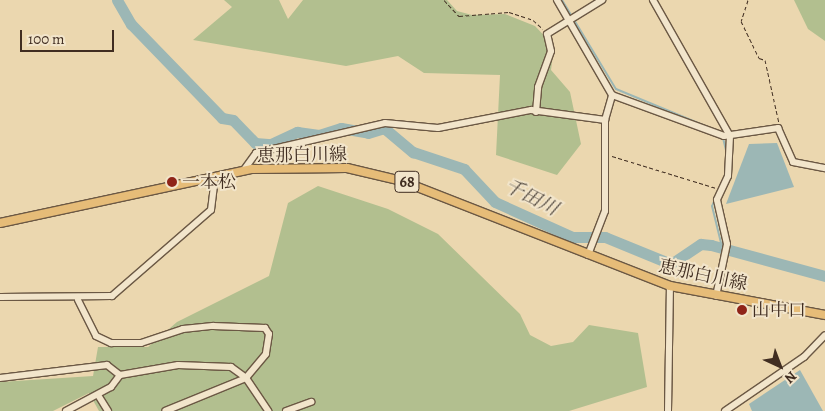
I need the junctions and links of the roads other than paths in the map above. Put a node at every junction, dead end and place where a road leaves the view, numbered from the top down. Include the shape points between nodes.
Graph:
1 (557, 0) edge
2 (602, 0) edge
3 (652, 0) edge
4 (569, 20) junction
5 (612, 95) junction
6 (536, 112) junction
7 (605, 120) junction
8 (730, 136) junction
9 (825, 168) edge
10 (243, 171) junction
11 (215, 176) junction
12 (0, 223) edge
13 (588, 255) junction
14 (670, 286) junction
15 (716, 296) junction
16 (0, 297) edge
17 (78, 300) junction
18 (825, 315) edge
19 (825, 334) edge
20 (120, 374) junction
21 (0, 378) edge
22 (246, 378) junction
23 (98, 395) junction
24 (311, 402) dead end
25 (66, 411) edge
26 (108, 411) edge
27 (164, 411) edge
28 (268, 411) edge
29 (286, 411) edge
30 (668, 411) edge
31 (725, 411) edge

1 - 4 street
2 - 4 street
3 - 8 street
4 - 5 street
4 - 6 street via 547,34 551,51 538,87
5 - 7 street
5 - 8 street
6 - 7 street
6 - 10 street via 501,113 438,128 385,123 256,153
7 - 13 street via 605,211
8 - 9 street via 778,128 793,162
8 - 15 street via 728,176 717,206 726,248
10 - 11 main road, 恵那白川線 / 68
10 - 13 main road, 恵那白川線 / 68 via 322,166 383,175
11 - 12 main road, 恵那白川線 / 68
11 - 17 street via 211,210 112,296
13 - 14 main road, 恵那白川線 / 68
14 - 15 main road, 恵那白川線 / 68
14 - 30 street
15 - 18 main road, 恵那白川線 / 68
16 - 17 street via 40,295
17 - 22 street via 96,336 111,344 140,343 183,329 213,326 265,328 269,334 268,350
19 - 31 street via 804,357
20 - 21 street via 107,366
20 - 22 street via 204,365 231,367
20 - 23 street
22 - 27 street
22 - 28 street
23 - 25 street
23 - 26 street
24 - 29 street

